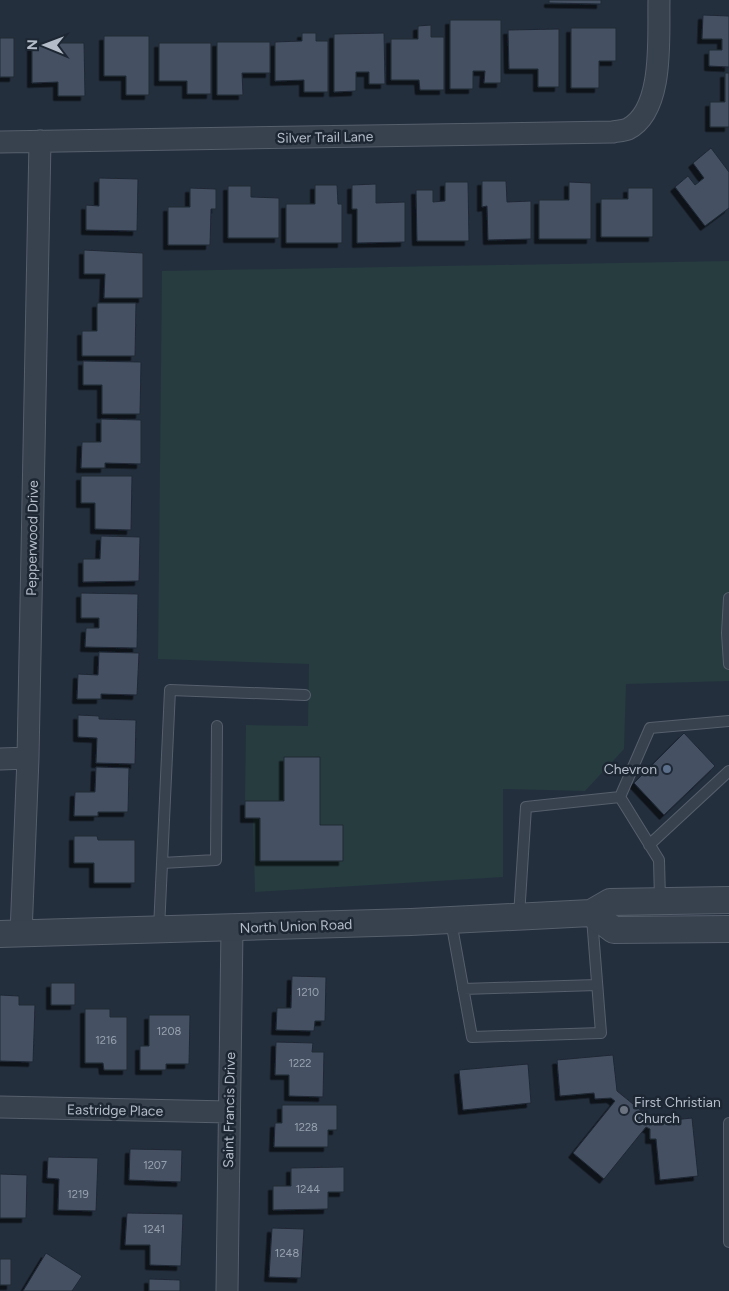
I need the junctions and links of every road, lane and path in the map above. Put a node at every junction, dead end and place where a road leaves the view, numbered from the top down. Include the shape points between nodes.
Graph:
1 (659, 0) edge
2 (40, 141) junction
3 (0, 142) edge
4 (729, 598) edge
5 (729, 664) edge
6 (305, 696) dead end
7 (729, 722) edge
8 (217, 726) dead end
9 (28, 758) junction
10 (0, 759) edge
11 (729, 771) edge
12 (620, 797) junction
13 (649, 845) junction
14 (162, 863) junction
15 (729, 900) edge
16 (660, 901) junction
17 (591, 913) junction
18 (518, 917) junction
19 (451, 920) junction
20 (232, 928) junction
21 (729, 928) edge
22 (159, 930) junction
23 (11, 934) edge
24 (597, 985) junction
25 (463, 989) junction
26 (0, 1108) edge
27 (229, 1112) junction
28 (729, 1123) edge
29 (729, 1242) edge
30 (227, 1291) edge

1 - 2 street, Silver Trail Lane via 654,88 644,114 628,129 613,132
2 - 3 street, Silver Trail Lane
2 - 9 street, Pepperwood Drive
4 - 5 lane
6 - 14 lane via 170,690
7 - 12 lane via 650,728
8 - 14 lane via 216,860
9 - 10 street
9 - 23 street, Pepperwood Drive
11 - 13 lane
12 - 13 lane
12 - 18 lane via 526,807
13 - 16 lane via 658,860
14 - 22 lane
15 - 16 street, North Union Road
16 - 17 street, North Union Road via 610,902
17 - 18 street, North Union Road
17 - 21 street via 614,930
17 - 24 lane
18 - 19 street, North Union Road
19 - 20 street, North Union Road
19 - 25 lane
20 - 22 street, North Union Road
20 - 27 street, Saint Francis Drive
22 - 23 street, North Union Road
24 - 25 lane
24 - 25 lane via 602,1033 472,1038
26 - 27 street, Eastridge Place
27 - 30 street, Saint Francis Drive
28 - 29 lane

